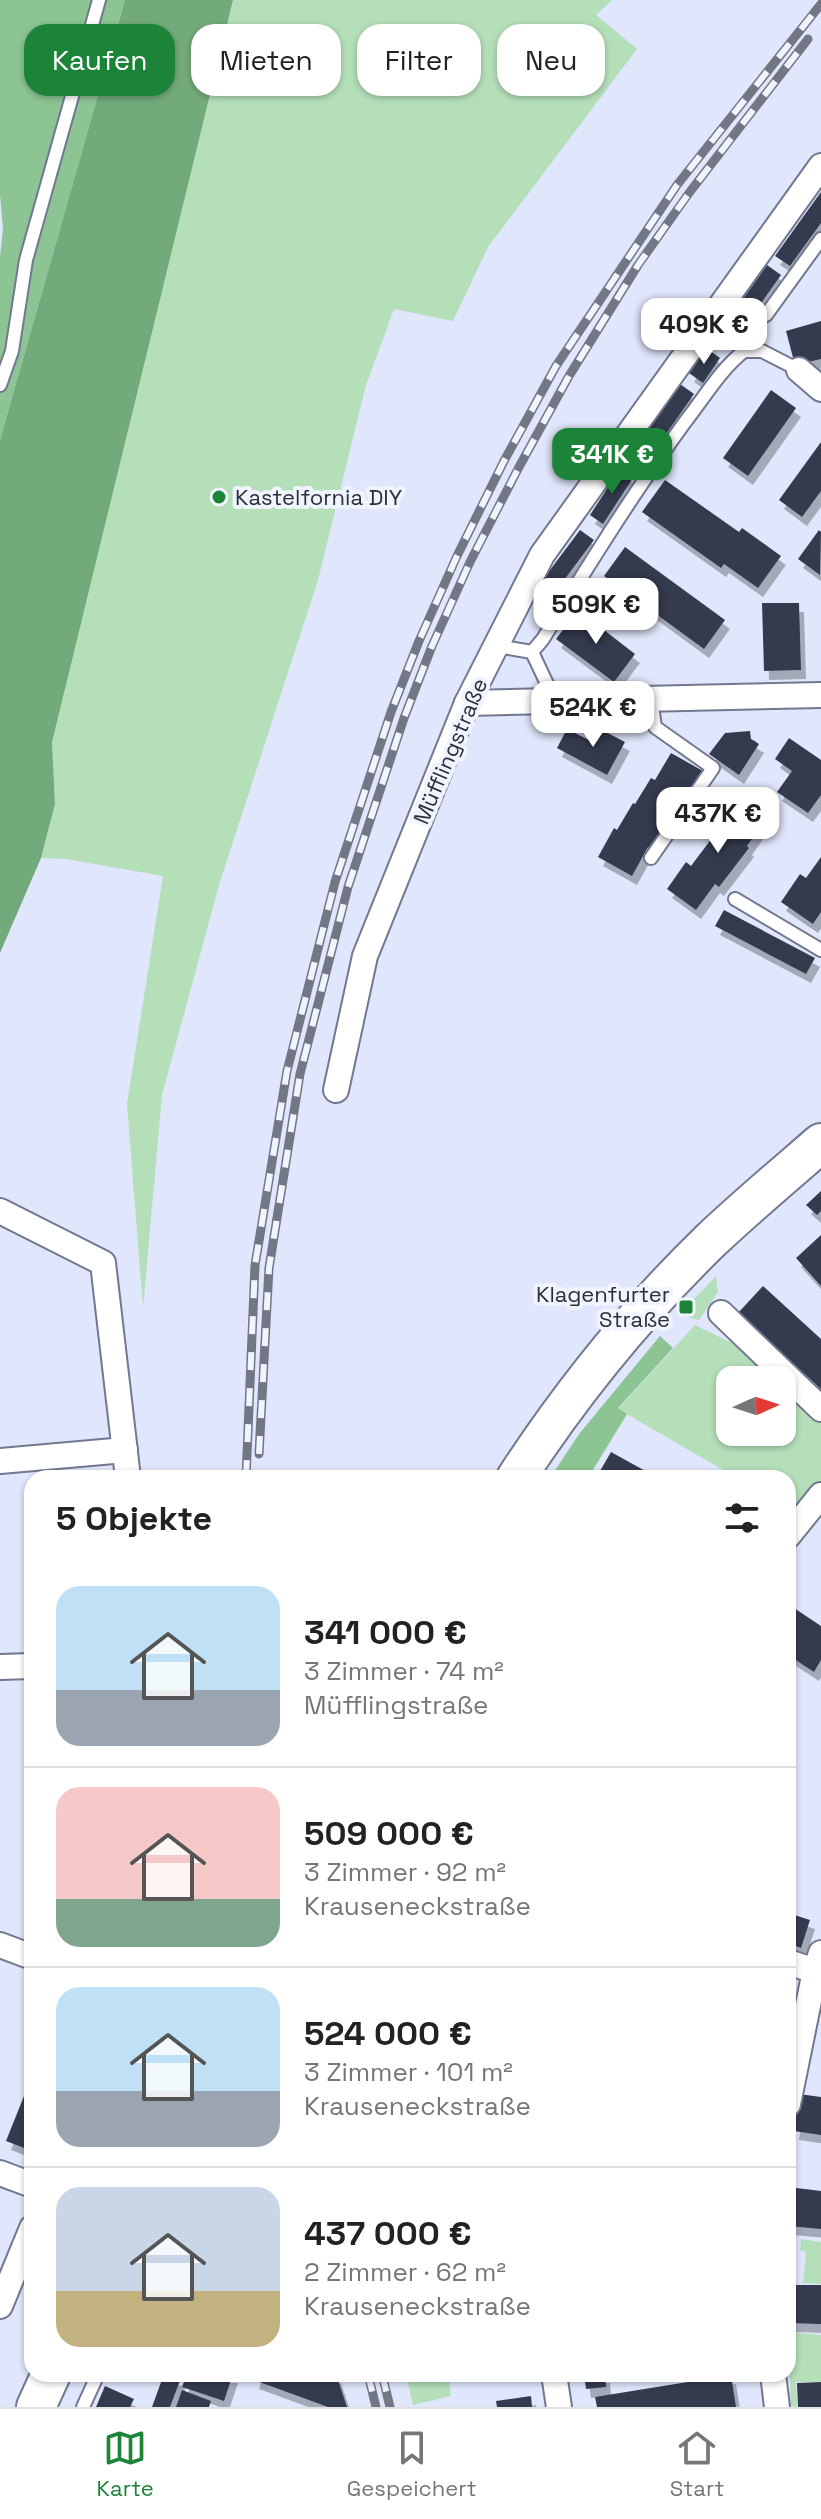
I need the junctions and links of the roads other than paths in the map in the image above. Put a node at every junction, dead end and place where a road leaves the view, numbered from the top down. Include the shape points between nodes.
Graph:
1 (99, 0) edge
2 (821, 166) edge
3 (821, 239) edge
4 (744, 351) junction
5 (799, 370) joint
6 (0, 385) edge
7 (821, 389) edge
8 (497, 646) junction
9 (532, 652) junction
10 (821, 695) edge
11 (651, 699) junction
12 (555, 701) junction
13 (467, 703) junction
14 (651, 858) dead end
15 (735, 899) dead end
16 (821, 950) edge
17 (336, 1090) dead end
18 (821, 1143) edge
19 (0, 1211) edge
20 (721, 1313) dead end
21 (821, 1409) edge
22 (125, 1450) junction
23 (0, 1461) edge
24 (127, 1470) edge
25 (522, 1470) edge
26 (821, 1495) edge
27 (796, 1526) edge
28 (24, 1666) edge
29 (0, 1667) edge
30 (0, 1945) edge
31 (24, 1954) edge
32 (796, 1963) edge
33 (819, 1965) edge
34 (796, 2068) edge
35 (0, 2173) edge
36 (24, 2182) edge
37 (24, 2248) edge
38 (0, 2306) edge
39 (47, 2382) edge
40 (94, 2382) edge
41 (555, 2382) edge
42 (774, 2382) edge
43 (36, 2407) edge
44 (83, 2407) edge
45 (559, 2407) edge
46 (777, 2407) edge

1 - 6 lane via 26,260 12,351
2 - 8 street, Müfflingstraße via 542,555
3 - 4 lane via 766,315 742,328 739,341
4 - 5 lane via 762,351
4 - 9 lane via 677,434
5 - 7 street
8 - 9 lane
8 - 13 street, Müfflingstraße
9 - 12 lane
10 - 11 street
11 - 12 street
11 - 14 lane via 655,727 713,768
12 - 13 street
13 - 17 street, Müfflingstraße via 365,956
15 - 16 lane
18 - 25 main road via 664,1288 592,1372
19 - 22 street via 103,1263
20 - 21 street
22 - 23 street
22 - 24 street
26 - 27 street
28 - 29 street
30 - 31 street
32 - 33 street
33 - 34 street
35 - 36 street
37 - 38 street
39 - 43 main road
40 - 44 lane
41 - 45 street
42 - 46 street

